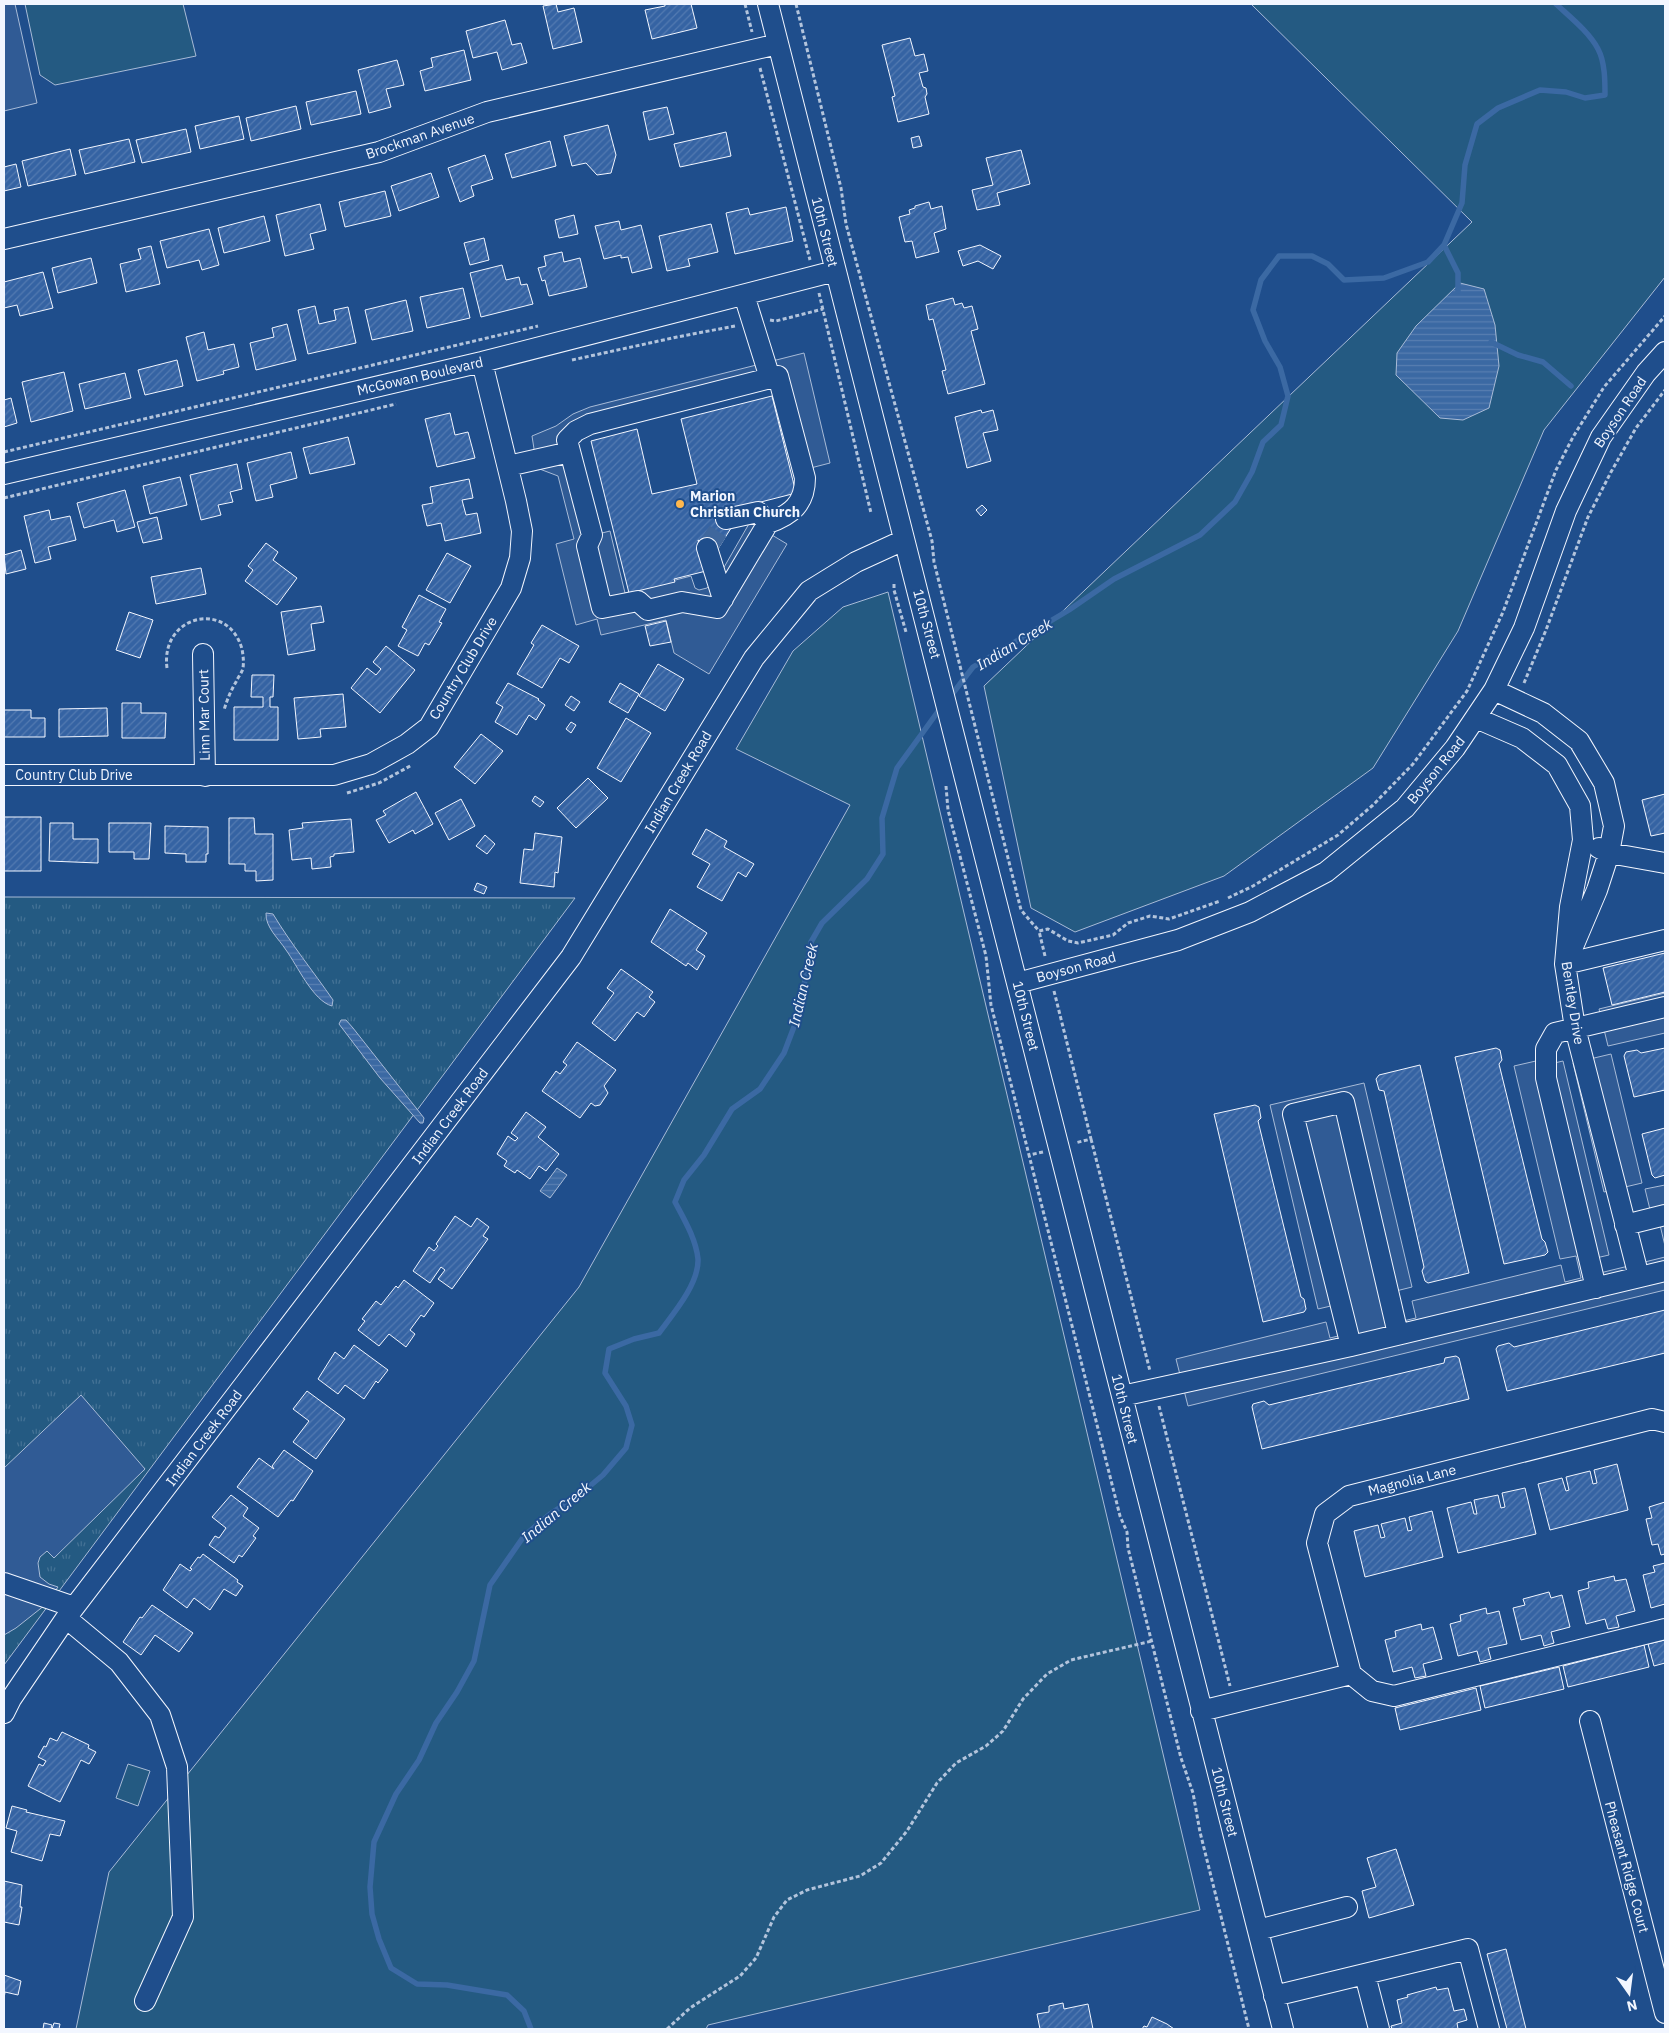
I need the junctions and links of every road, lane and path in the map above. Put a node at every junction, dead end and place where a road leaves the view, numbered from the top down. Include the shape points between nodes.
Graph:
1 (768, 4) edge
2 (796, 4) edge
3 (752, 33) dead end
4 (743, 35) dead end
5 (778, 44) junction
6 (4, 239) edge
7 (835, 271) junction
8 (744, 295) junction
9 (823, 309) dead end
10 (1665, 316) edge
11 (752, 322) junction
12 (542, 325) dead end
13 (1665, 352) edge
14 (482, 362) junction
15 (565, 362) dead end
16 (770, 378) junction
17 (1665, 390) edge
18 (404, 402) dead end
19 (4, 452) edge
20 (570, 452) junction
21 (508, 466) junction
22 (4, 474) edge
23 (4, 498) edge
24 (726, 519) tunnel mouth
25 (768, 523) junction
26 (904, 540) junction
27 (707, 548) dead end
28 (894, 584) dead end
29 (723, 599) junction
30 (907, 635) dead end
31 (203, 654) dead end
32 (167, 668) dead end
33 (1494, 690) junction
34 (1517, 701) junction
35 (224, 718) dead end
36 (1476, 718) junction
37 (4, 775) edge
38 (205, 776) junction
39 (946, 783) dead end
40 (1584, 840) junction
41 (1609, 853) junction
42 (1665, 864) edge
43 (1039, 931) junction
44 (1041, 937) dead end
45 (1665, 940) edge
46 (1565, 964) junction
47 (1017, 983) junction
48 (1057, 1003) dead end
49 (1665, 1007) edge
50 (1575, 1028) junction
51 (1091, 1139) junction
52 (1078, 1142) dead end
53 (1043, 1152) dead end
54 (1029, 1155) junction
55 (1665, 1215) edge
56 (1625, 1225) junction
57 (1665, 1271) edge
58 (1639, 1277) junction
59 (1596, 1288) junction
60 (1398, 1334) junction
61 (1350, 1346) junction
62 (1154, 1388) junction
63 (1122, 1396) junction
64 (1665, 1422) edge
65 (4, 1581) edge
66 (70, 1613) junction
67 (1665, 1629) edge
68 (1152, 1641) junction
69 (1351, 1674) junction
70 (1231, 1692) dead end
71 (1201, 1711) junction
72 (4, 1713) edge
73 (1590, 1721) dead end
74 (1347, 1907) dead end
75 (1258, 1930) junction
76 (1365, 1975) junction
77 (1274, 1996) junction
78 (145, 2001) dead end
79 (1665, 2013) edge
80 (667, 2029) edge
81 (1249, 2029) edge
82 (1283, 2029) edge
83 (1379, 2029) edge
84 (1489, 2029) edge

1 - 5 street, 10th Street
2 - 43 path via 841,188 846,224 932,541 934,562 1021,910
3 - 4 path
5 - 6 street, Brockman Avenue via 487,112 379,152
5 - 7 street, 10th Street
7 - 8 street, McGowan Boulevard
7 - 26 street, 10th Street
8 - 11 street
8 - 14 street, McGowan Boulevard
9 - 11 path via 776,321
10 - 43 path via 1604,387 1556,470 1503,612 1467,691 1412,764 1373,805 1338,835 1226,899 1169,919 1150,916 1128,923 1113,935 1078,943 1048,930
11 - 15 path
11 - 16 street
12 - 19 path
13 - 33 street, Boyson Road via 1601,437 1566,510 1524,628
14 - 21 street, Country Club Drive
14 - 22 street, McGowan Boulevard
16 - 20 street via 590,424 567,440
16 - 25 street via 778,376 805,489 792,511 782,519
17 - 34 path via 1636,428 1588,517
18 - 23 path
20 - 21 street
20 - 29 street via 592,535 587,546 602,608 638,601 648,610 682,602 717,608
21 - 38 street, Country Club Drive via 522,531 520,558 511,588 428,727 407,744 371,764 334,775
24 - 25 street via 758,512
25 - 29 street
26 - 47 street, 10th Street
26 - 66 street, Indian Creek Road via 856,562 810,591 754,658 571,957
27 - 29 street
28 - 30 path
31 - 38 street, Linn Mar Court
32 - 35 path via 165,656 168,645 175,633 191,622 206,618 220,622 235,633 244,658 243,670 224,709
33 - 34 street
33 - 36 street, Boyson Road
34 - 41 street via 1543,713 1579,741 1604,783 1614,826
36 - 40 street, Bentley Drive via 1522,738 1557,765 1580,806
36 - 47 street, Boyson Road via 1405,808 1326,872 1250,912 1178,940
37 - 38 street, Country Club Drive
39 - 54 path via 948,810 986,956 991,1005
40 - 41 street
40 - 46 street, Bentley Drive via 1570,907
41 - 42 street
41 - 46 street via 1598,890
43 - 44 path
45 - 46 street
46 - 50 street, Bentley Drive
47 - 63 street, 10th Street
48 - 51 path
49 - 50 street
50 - 56 street, Bentley Drive
50 - 59 street via 1555,1033 1546,1049 1546,1078
51 - 52 path
51 - 62 path
53 - 54 path
54 - 68 path via 1120,1516 1127,1532 1128,1548
55 - 56 street
56 - 58 street, Bentley Drive
57 - 58 street
58 - 59 street
59 - 60 street
60 - 61 street
60 - 61 street via 1344,1102 1293,1114
61 - 62 street
62 - 63 street
62 - 70 path
63 - 71 street, 10th Street
64 - 69 street, Magnolia Lane via 1652,1419 1349,1496 1326,1514 1317,1543
65 - 66 street
66 - 72 street, Indian Creek Road
66 - 78 street via 119,1662 160,1716 177,1767 183,1918
67 - 69 street via 1394,1696 1372,1691
68 - 80 path via 1071,1660 1047,1674 1023,1699 1003,1731 986,1746 956,1764 937,1783 907,1831 881,1863 860,1876 807,1890 787,1900 774,1918 756,1958 740,1976 690,2008
68 - 81 path via 1193,1793
69 - 71 street
71 - 75 street, 10th Street
73 - 79 street, Pheasant Ridge Court
74 - 75 street
75 - 77 street, 10th Street
76 - 77 street
76 - 83 street
76 - 84 street via 1468,1949
77 - 82 street, 10th Street

